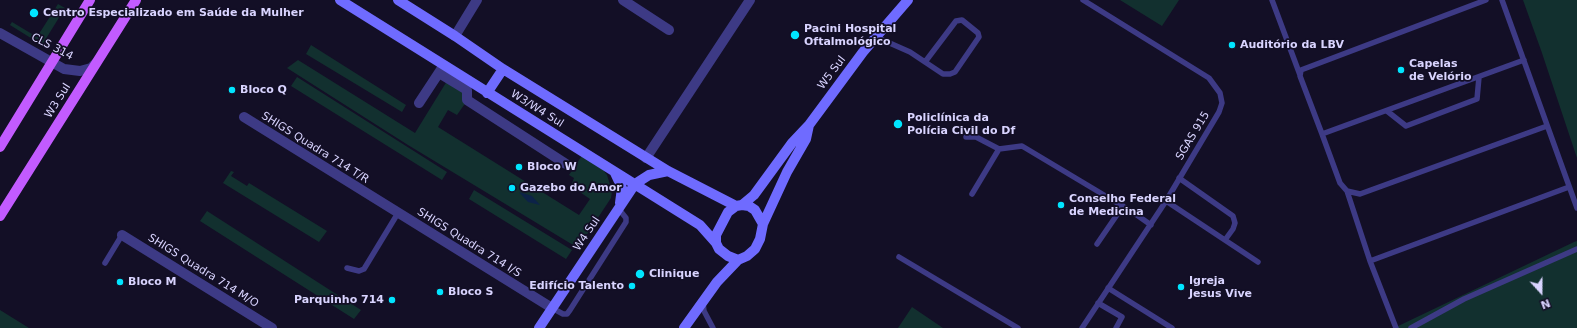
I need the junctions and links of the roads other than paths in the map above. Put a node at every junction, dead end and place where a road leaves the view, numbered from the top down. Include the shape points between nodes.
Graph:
1 (90, 0) edge
2 (136, 0) edge
3 (340, 0) edge
4 (398, 0) edge
5 (477, 0) edge
6 (623, 0) edge
7 (750, 0) edge
8 (908, 0) edge
9 (1083, 0) edge
10 (1272, 0) edge
11 (1486, 0) edge
12 (1502, 0) edge
13 (669, 30) dead end
14 (0, 33) edge
15 (455, 36) junction
16 (876, 37) junction
17 (1524, 60) junction
18 (925, 62) junction
19 (53, 63) junction
20 (95, 64) junction
21 (442, 69) junction
22 (503, 69) junction
23 (1300, 76) junction
24 (1479, 77) junction
25 (487, 93) junction
26 (419, 103) dead end
27 (1387, 111) junction
28 (244, 118) dead end
29 (809, 125) junction
30 (1547, 126) junction
31 (1322, 134) junction
32 (966, 137) dead end
33 (0, 147) edge
34 (999, 149) junction
35 (646, 158) junction
36 (566, 164) dead end
37 (614, 171) junction
38 (668, 171) junction
39 (1179, 178) junction
40 (635, 184) junction
41 (1569, 187) junction
42 (1347, 192) junction
43 (972, 194) dead end
44 (374, 198) joint
45 (1166, 201) junction
46 (739, 206) junction
47 (1123, 206) junction
48 (618, 208) junction
49 (1577, 208) edge
50 (398, 213) junction
51 (0, 216) edge
52 (763, 224) junction
53 (1150, 225) junction
54 (122, 235) joint
55 (1225, 240) junction
56 (716, 243) junction
57 (1097, 244) dead end
58 (1577, 249) edge
59 (899, 257) dead end
60 (738, 260) junction
61 (1370, 261) junction
62 (1258, 262) dead end
63 (105, 263) dead end
64 (347, 268) dead end
65 (1108, 288) junction
66 (702, 302) junction
67 (1098, 303) junction
68 (552, 308) junction
69 (272, 328) edge
70 (539, 328) edge
71 (684, 328) edge
72 (713, 328) edge
73 (1018, 328) edge
74 (1082, 328) edge
75 (1116, 328) edge
76 (1172, 328) edge
77 (1396, 328) edge
78 (1411, 328) edge

1 - 19 main road
2 - 20 main road, W3 Sul
3 - 21 main road, W3/W4 Sul
4 - 15 main road, W3/W4 Sul
5 - 15 street
6 - 13 street
7 - 35 street
8 - 16 main road, W5 Sul
9 - 39 lane, SGAS 915 via 1216,85 1222,103 1220,112
10 - 23 lane
11 - 23 lane via 1319,63 1302,70
12 - 17 lane
14 - 19 street, CLS 314
15 - 22 main road, W3/W4 Sul
16 - 18 lane via 910,52
16 - 29 main road, W5 Sul
17 - 24 lane
17 - 30 lane
18 - 18 lane via 956,21 962,20 978,33 979,37 955,72 943,74
19 - 20 street, CLS 314 via 64,69 76,71 91,68
19 - 33 main road
20 - 51 main road, W3 Sul
21 - 25 main road, W3/W4 Sul
21 - 26 street
21 - 36 street via 467,90 467,100
22 - 25 main road
22 - 35 main road, W3/W4 Sul
23 - 31 lane
24 - 27 lane
24 - 27 lane via 1477,99 1406,126
25 - 37 main road, W3/W4 Sul
27 - 31 lane
28 - 44 street, SHIGS Quadra 714 T/R
29 - 46 main road, W5 Sul via 792,143 754,195
29 - 52 main road, W5 Sul via 806,139 787,172
30 - 41 lane
30 - 42 lane via 1360,194
31 - 42 lane via 1340,183
32 - 34 lane via 976,137
34 - 43 lane
34 - 47 lane via 1022,146
35 - 38 main road, W3/W4 Sul
37 - 40 main road, W3/W4 Sul
37 - 48 main road via 622,188
38 - 40 main road, W4 Sul via 649,175
38 - 46 main road, W3/W4 Sul
39 - 45 lane, SGAS 915
39 - 55 lane via 1233,216 1235,223
40 - 48 main road, W4 Sul
40 - 56 main road, W3/W4 Sul via 700,225
41 - 49 lane
41 - 61 lane
42 - 61 lane
44 - 50 street, SHIGS Quadra 714 I/S
45 - 53 lane, SGAS 915
45 - 55 lane
46 - 52 main road via 750,206 760,215
46 - 56 main road via 728,212 719,227
47 - 53 lane
47 - 57 lane
48 - 68 main road, W4 Sul
48 - 68 lane via 626,222 570,310 562,314
50 - 64 lane via 364,269 359,271
50 - 68 street, SHIGS Quadra 714 I/S
52 - 60 main road via 760,239 754,249
53 - 65 lane, SGAS 915
54 - 63 lane
54 - 69 street, SHIGS Quadra 714 M/O
55 - 62 lane
56 - 60 main road via 723,253
58 - 78 lane via 1464,299
59 - 73 lane
60 - 66 main road
61 - 77 lane
65 - 67 lane, SGAS 915
65 - 76 lane
66 - 71 main road
66 - 72 lane
67 - 74 lane, SGAS 915
67 - 75 lane via 1122,317
68 - 70 main road, W4 Sul

